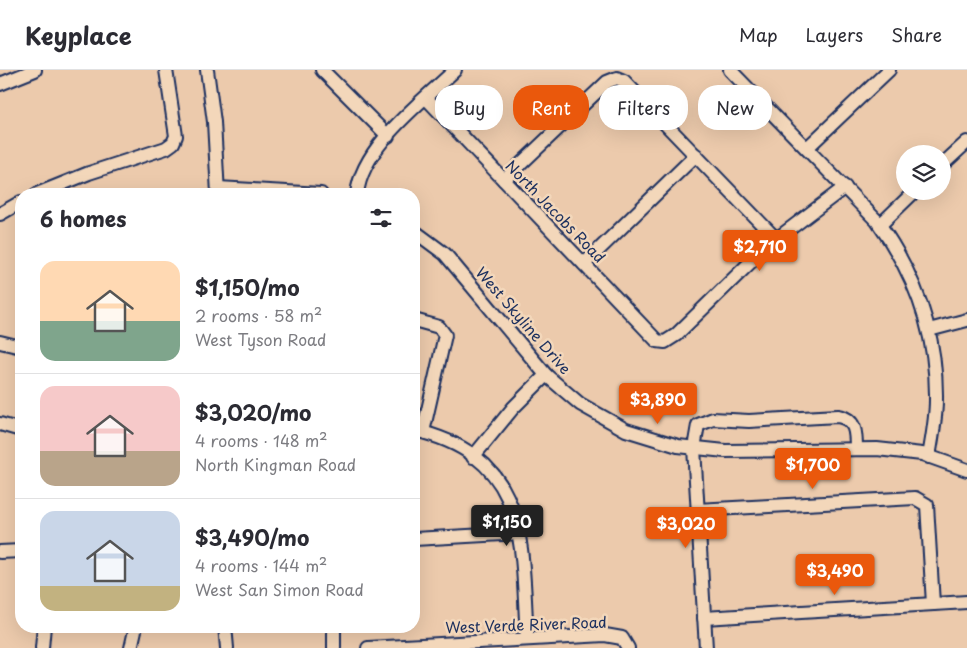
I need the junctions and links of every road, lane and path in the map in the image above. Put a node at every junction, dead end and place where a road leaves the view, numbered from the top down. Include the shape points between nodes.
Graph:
1 (36, 70) edge
2 (166, 70) edge
3 (207, 70) edge
4 (322, 70) edge
5 (455, 70) edge
6 (888, 70) edge
7 (733, 71) edge
8 (0, 84) edge
9 (426, 98) junction
10 (388, 136) junction
11 (967, 142) edge
12 (807, 148) junction
13 (696, 155) junction
14 (951, 157) edge
15 (504, 180) junction
16 (845, 187) junction
17 (52, 188) edge
18 (218, 188) edge
19 (358, 188) edge
20 (906, 200) edge
21 (15, 205) edge
22 (0, 214) edge
23 (880, 225) junction
24 (420, 235) edge
25 (776, 238) junction
26 (584, 264) junction
27 (967, 320) edge
28 (420, 321) edge
29 (929, 330) junction
30 (0, 342) edge
31 (15, 346) edge
32 (546, 376) junction
33 (0, 424) edge
34 (420, 424) edge
35 (15, 428) edge
36 (420, 432) edge
37 (694, 448) junction
38 (856, 449) junction
39 (474, 457) junction
40 (929, 457) junction
41 (967, 470) edge
42 (698, 510) junction
43 (519, 533) junction
44 (420, 539) edge
45 (15, 551) edge
46 (0, 552) edge
47 (967, 602) edge
48 (933, 604) junction
49 (704, 618) junction
50 (43, 633) edge
51 (134, 633) edge
52 (226, 633) edge
53 (334, 633) edge
54 (527, 639) junction
55 (626, 644) edge
56 (42, 648) edge
57 (131, 648) edge
58 (227, 648) edge
59 (334, 648) edge
60 (368, 648) edge
61 (706, 648) edge

1 - 8 street
2 - 17 street via 176,136 173,143
3 - 18 street
4 - 10 street
5 - 9 street
6 - 12 street
7 - 12 street
9 - 10 street
9 - 15 street, North Jacobs Road
10 - 19 street via 367,164
11 - 14 street
12 - 16 street
13 - 15 street via 624,81 617,78 607,82
13 - 25 street
13 - 26 street
15 - 26 street, North Jacobs Road
16 - 23 street
16 - 25 street
20 - 23 street
21 - 22 street
23 - 29 street via 915,288
24 - 32 street, West Skyline Drive via 445,254
25 - 26 street, North Jacobs Road via 666,342 657,341
27 - 29 street
28 - 34 street via 442,329 445,336
29 - 40 street via 934,352 936,401
30 - 31 street
32 - 37 street, West Skyline Drive via 580,404 626,430
32 - 39 street via 513,408
33 - 35 street
36 - 39 street via 451,441
37 - 38 street, West Skyline Drive via 725,451
37 - 38 street via 698,425 706,420 838,416 848,417 853,423
37 - 42 street
38 - 40 street, West Skyline Drive
39 - 43 street via 505,491
40 - 41 street, West Skyline Drive
42 - 48 street via 915,498 927,505
42 - 49 street
43 - 44 street
43 - 54 street
45 - 46 street
47 - 48 street
48 - 49 street
49 - 61 street
50 - 56 street
51 - 57 street
52 - 58 street
53 - 59 street
54 - 55 street, West Verde River Road via 605,634
54 - 60 street, West Verde River Road

